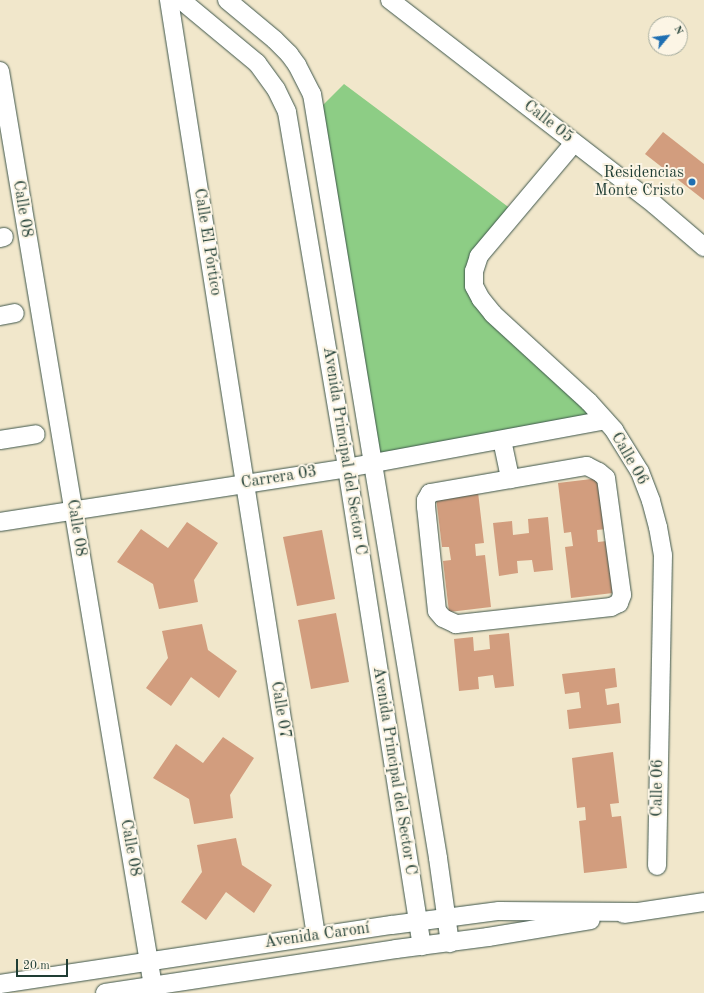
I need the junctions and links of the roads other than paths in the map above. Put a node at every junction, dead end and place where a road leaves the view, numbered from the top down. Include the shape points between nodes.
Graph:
1 (169, 0) edge
2 (181, 0) edge
3 (227, 0) edge
4 (390, 0) edge
5 (0, 71) edge
6 (3, 104) edge
7 (574, 143) junction
8 (704, 247) edge
9 (605, 420) junction
10 (36, 434) dead end
11 (0, 440) edge
12 (502, 440) junction
13 (373, 463) junction
14 (347, 468) junction
15 (510, 479) junction
16 (244, 484) junction
17 (73, 510) junction
18 (0, 522) edge
19 (657, 866) dead end
20 (704, 902) edge
21 (636, 912) junction
22 (446, 918) junction
23 (418, 922) junction
24 (316, 936) junction
25 (450, 942) junction
26 (422, 946) junction
27 (149, 961) junction
28 (0, 984) edge
29 (153, 986) junction
30 (105, 993) edge

1 - 16 street, Calle El Pórtico
2 - 14 street, Avenida Principal del Sector C via 257,63 276,89 287,112
3 - 13 street, Avenida Principal del Sector C via 289,54 312,94
4 - 7 street, Calle 05
5 - 6 street, Calle 08
6 - 17 street, Calle 08
7 - 8 street, Calle 05 via 656,205
7 - 9 street, Calle 06 via 479,256 474,271 474,286 492,314 554,369
9 - 12 street, Carrera 03
9 - 19 street, Calle 06 via 630,453 640,472 658,527 663,555
10 - 11 street
12 - 13 street, Carrera 03
12 - 15 street
13 - 14 street, Carrera 03
13 - 22 street, Avenida Principal del Sector C
14 - 16 street, Carrera 03
14 - 23 street, Avenida Principal del Sector C
15 - 15 street via 441,490 430,493 426,500 437,611 443,618 456,624 611,607 619,603 622,595 606,478 594,468 587,466
16 - 17 street, Carrera 03
16 - 24 street, Calle 07
17 - 18 street, Carrera 03
17 - 27 street, Calle 08
20 - 21 street, Avenida Caroní
21 - 22 street, Avenida Caroní via 499,911
21 - 25 street, Avenida Caroní
22 - 23 street, Avenida Caroní
22 - 25 street, Avenida Principal del Sector C
23 - 24 street, Avenida Caroní
23 - 26 street, Avenida Principal del Sector C
24 - 27 street, Avenida Caroní
25 - 26 street, Avenida Caroní
26 - 29 street, Avenida Caroní
27 - 28 street, Avenida Caroní
27 - 29 street, Calle 08
29 - 30 street, Avenida Caroní

